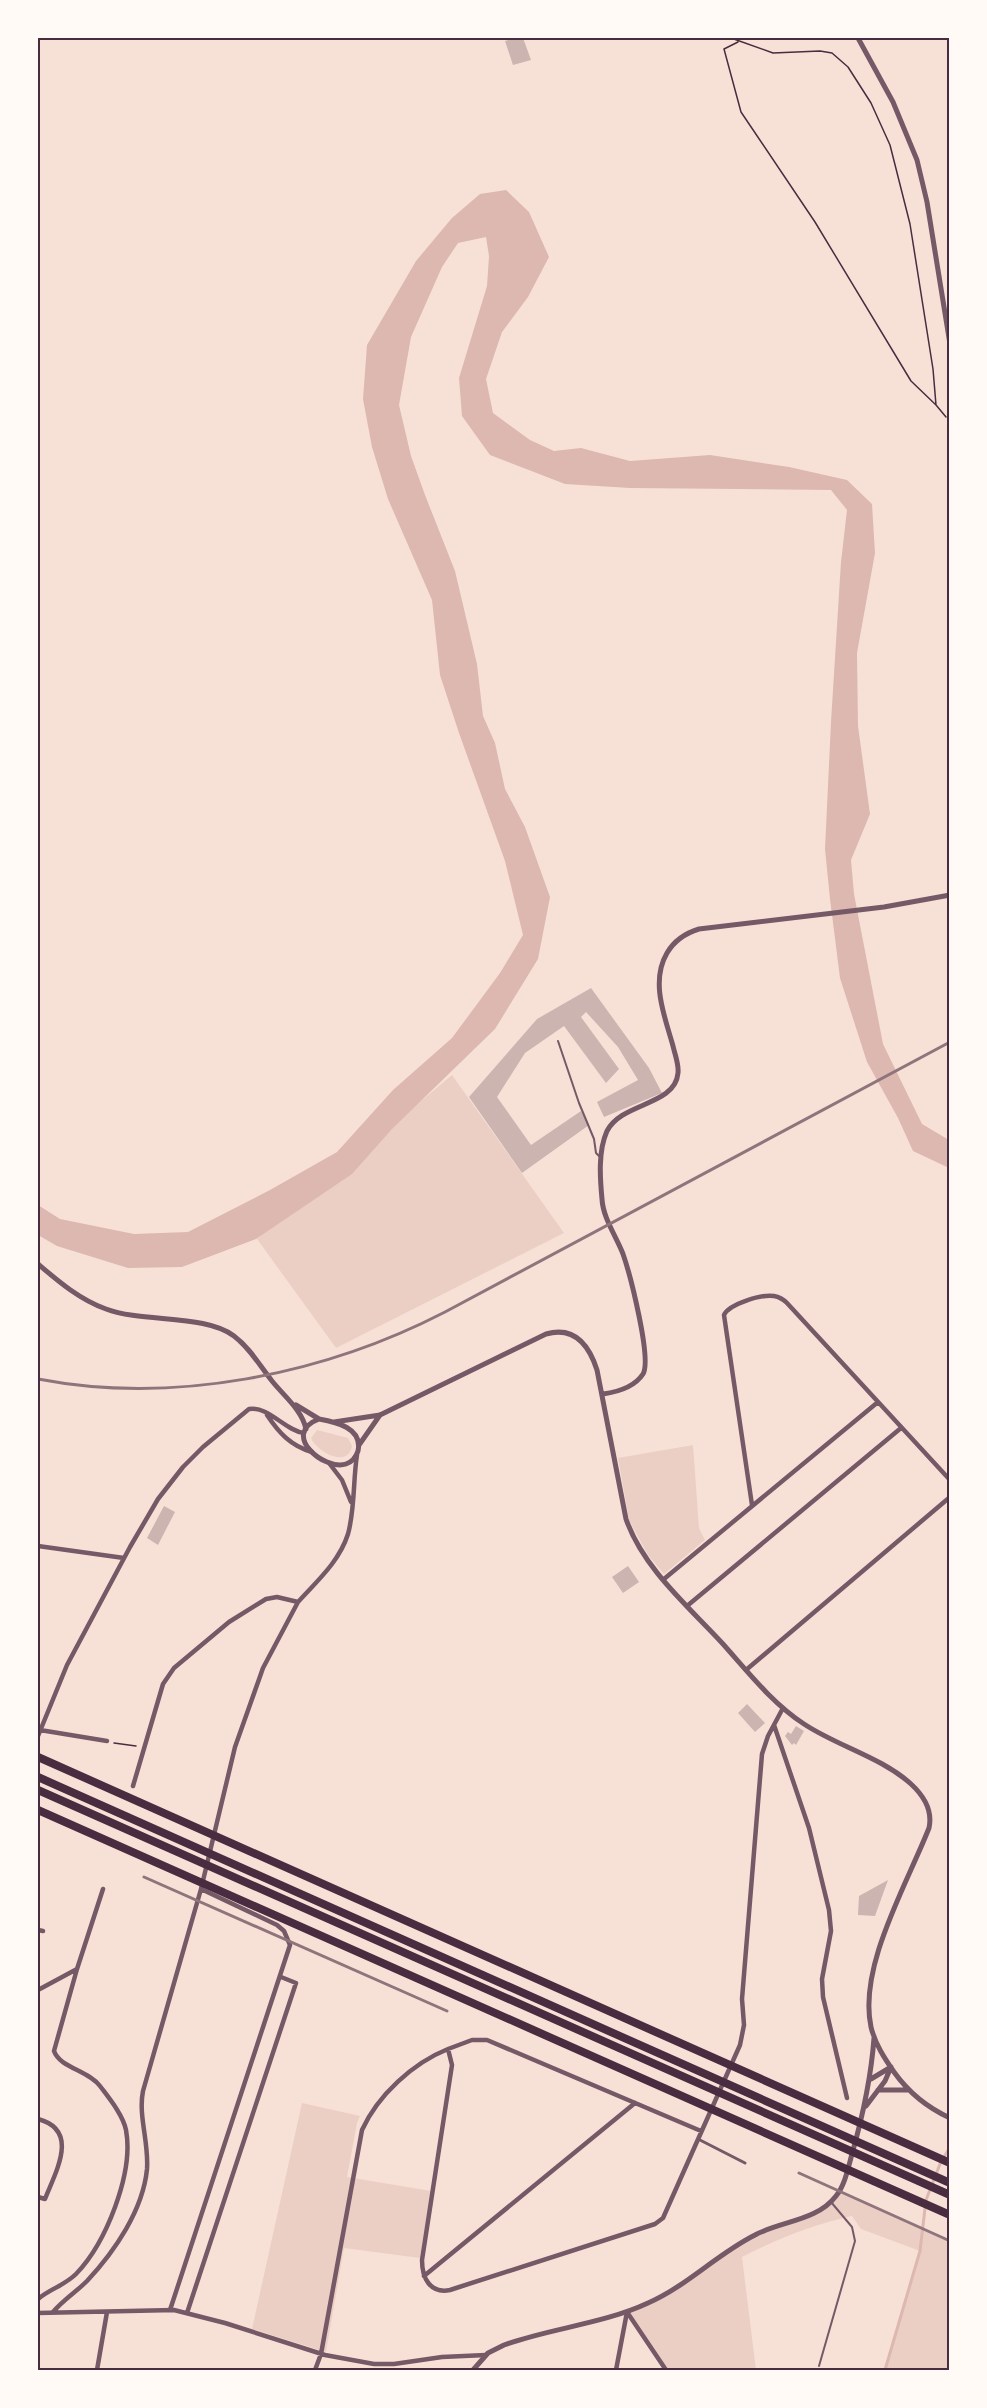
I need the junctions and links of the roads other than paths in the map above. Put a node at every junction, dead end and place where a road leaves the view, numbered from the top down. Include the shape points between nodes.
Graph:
1 (858, 38) edge
2 (950, 344) edge
3 (950, 895) edge
4 (558, 1041) dead end
5 (602, 1157) junction
6 (38, 1264) edge
7 (603, 1394) junction
8 (292, 1402) junction
9 (878, 1402) junction
10 (263, 1410) junction
11 (380, 1415) junction
12 (319, 1419) junction
13 (334, 1422) junction
14 (901, 1428) junction
15 (305, 1431) junction
16 (358, 1449) junction
17 (312, 1452) junction
18 (329, 1462) junction
19 (950, 1480) edge
20 (950, 1497) edge
21 (352, 1505) junction
22 (752, 1505) junction
23 (38, 1546) edge
24 (124, 1558) junction
25 (664, 1579) junction
26 (298, 1602) junction
27 (687, 1606) junction
28 (746, 1670) junction
29 (783, 1708) junction
30 (774, 1725) junction
31 (40, 1730) junction
32 (38, 1736) edge
33 (108, 1742) road end
34 (38, 1757) edge
35 (38, 1777) edge
36 (133, 1786) dead end
37 (38, 1790) edge
38 (38, 1810) edge
39 (103, 1889) dead end
40 (201, 1889) junction
41 (77, 1969) junction
42 (281, 1977) junction
43 (38, 1990) edge
44 (874, 2037) junction
45 (448, 2049) junction
46 (891, 2067) junction
47 (871, 2079) junction
48 (878, 2090) junction
49 (909, 2090) junction
50 (846, 2098) dead end
51 (635, 2103) junction
52 (864, 2108) junction
53 (950, 2118) edge
54 (38, 2119) edge
55 (701, 2131) junction
56 (698, 2139) junction
57 (746, 2163) dead end
58 (950, 2163) edge
59 (950, 2183) edge
60 (950, 2195) edge
61 (38, 2197) edge
62 (831, 2202) junction
63 (950, 2215) edge
64 (424, 2277) junction
65 (38, 2299) edge
66 (170, 2310) junction
67 (53, 2312) junction
68 (107, 2312) junction
69 (627, 2312) junction
70 (38, 2313) edge
71 (187, 2313) junction
72 (321, 2354) junction
73 (486, 2355) junction
74 (819, 2366) dead end
75 (97, 2370) edge
76 (315, 2370) edge
77 (473, 2370) edge
78 (616, 2370) edge
79 (666, 2370) edge

1 - 2 street via 893,102 917,160
3 - 5 street via 884,907 699,929 686,934 673,945 662,964 659,987 677,1063 675,1083 666,1094 614,1121 604,1139
4 - 5 lane via 596,1153
5 - 7 street via 603,1206 621,1250 637,1309 645,1368 630,1386
6 - 8 street via 105,1309 213,1325 232,1334
7 - 11 street via 587,1347 576,1336 560,1331 539,1336
7 - 25 street via 626,1519 639,1547
8 - 12 street
8 - 15 street
9 - 14 street
9 - 22 street
9 - 22 street via 782,1299 766,1296 728,1309 724,1318
10 - 15 street via 286,1427
10 - 17 street via 286,1439
10 - 24 street via 244,1411 183,1467 158,1499
11 - 13 street
11 - 16 street
12 - 13 street
12 - 15 street
13 - 16 street via 354,1432
14 - 19 street
14 - 27 street
15 - 17 street via 305,1445
16 - 18 street via 352,1461
16 - 21 street
17 - 18 street
18 - 21 street
20 - 28 street
21 - 26 street via 348,1533 338,1555
22 - 25 street
23 - 24 street
24 - 31 street via 67,1665
25 - 27 street
26 - 36 street via 278,1596 262,1600 174,1668 163,1684
26 - 40 street via 263,1668 236,1747
27 - 28 street
28 - 29 street
29 - 30 street
29 - 44 street via 813,1730 907,1781 929,1810 929,1828 895,1907 876,1965 870,2007
30 - 50 street via 809,1828 829,1910 831,1931 822,1979 823,1997
30 - 55 street via 762,1758 742,1999 743,2033
31 - 32 street
31 - 33 street
34 - 58 highway
35 - 59 highway
37 - 60 highway
38 - 63 highway
39 - 41 street
40 - 42 street via 284,1931 290,1945
40 - 67 street via 143,2094 148,2156 142,2192 108,2256
41 - 43 street
41 - 65 street via 54,2051 59,2060 96,2082 117,2112 125,2128 125,2166 119,2192 91,2255 70,2278
42 - 66 street
42 - 71 street via 296,1983
44 - 46 street
44 - 47 street
45 - 51 street via 472,2040 488,2040
45 - 64 street via 452,2068 423,2252
45 - 72 street via 422,2062 389,2092 371,2112 362,2130
46 - 47 street
46 - 48 street
46 - 49 street
47 - 52 street
48 - 49 street
48 - 52 street
49 - 53 street
51 - 55 street
51 - 64 street
52 - 62 street via 845,2179
54 - 61 street via 56,2128 62,2147 45,2199
55 - 56 street
56 - 57 street
56 - 64 street via 664,2216 655,2224 448,2291 434,2289
62 - 69 street via 811,2215 753,2235 668,2293
62 - 74 lane via 852,2227 855,2241
66 - 68 street
66 - 71 street
67 - 68 street
67 - 70 street
68 - 75 street
69 - 73 street via 508,2343
69 - 78 street
69 - 79 street
71 - 72 street
72 - 73 street via 388,2364
72 - 76 street
73 - 77 street

